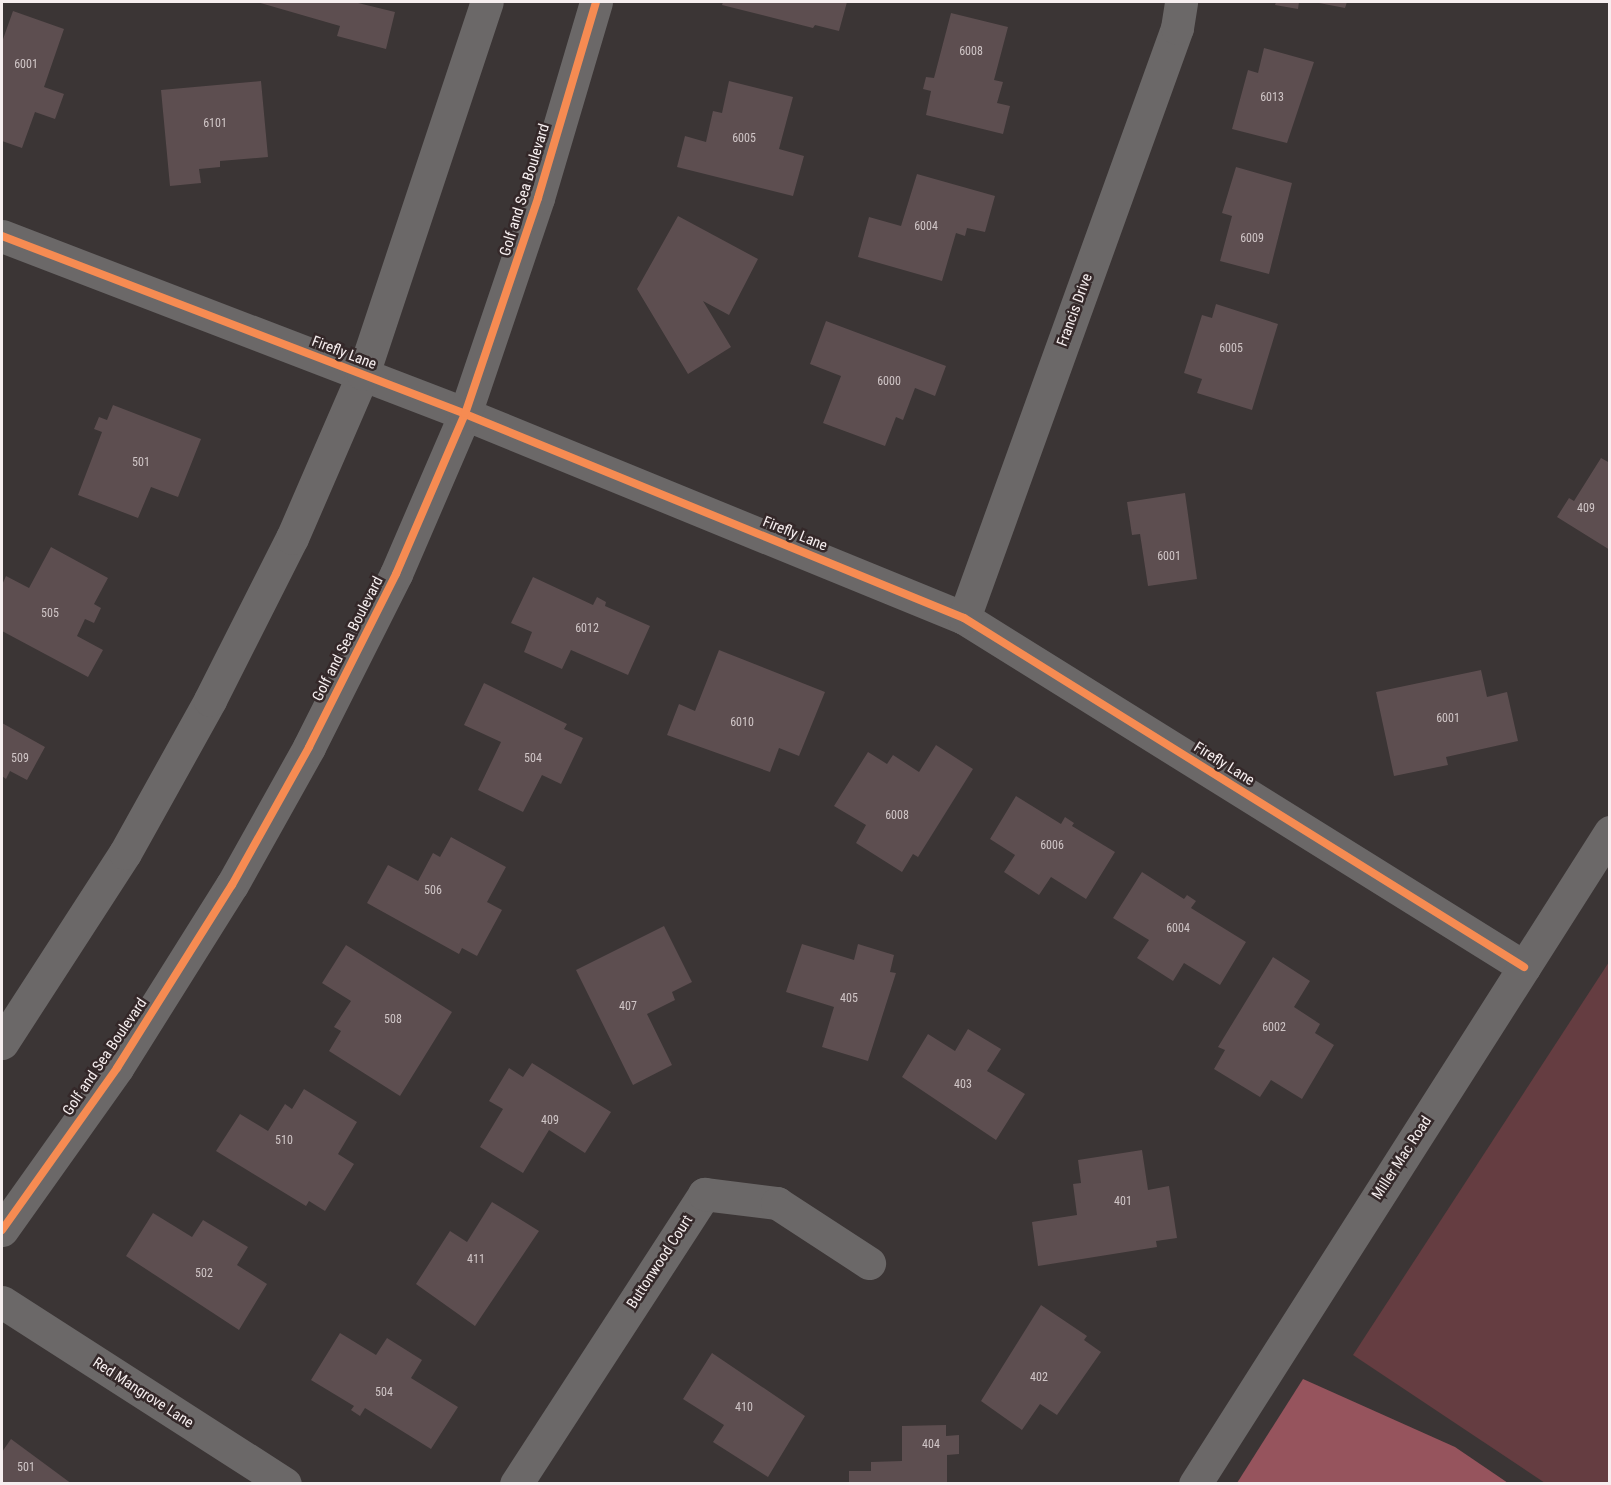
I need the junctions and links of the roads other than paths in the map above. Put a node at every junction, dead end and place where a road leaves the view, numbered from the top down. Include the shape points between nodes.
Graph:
1 (488, 2) edge
2 (596, 2) edge
3 (1181, 2) edge
4 (2, 236) edge
5 (363, 375) junction
6 (465, 414) junction
7 (964, 618) junction
8 (1610, 832) edge
9 (1524, 966) junction
10 (2, 1044) edge
11 (2, 1230) edge
12 (869, 1263) dead end
13 (2, 1302) edge
14 (285, 1484) edge
15 (516, 1484) edge
16 (1195, 1484) edge

1 - 5 street
2 - 6 street, Golf and Sea Boulevard via 538,198
3 - 7 street, Francis Drive via 1177,28
4 - 5 street, Firefly Lane
5 - 6 street, Firefly Lane
5 - 10 street via 292,538 210,700 124,853
6 - 7 street, Firefly Lane
6 - 11 street, Golf and Sea Boulevard via 396,574 309,747 232,885 117,1068
7 - 9 street, Firefly Lane
8 - 9 street, Miller Mac Road
9 - 16 street, Miller Mac Road
12 - 15 street, Buttonwood Court via 777,1203 704,1194
13 - 14 street, Red Mangrove Lane

